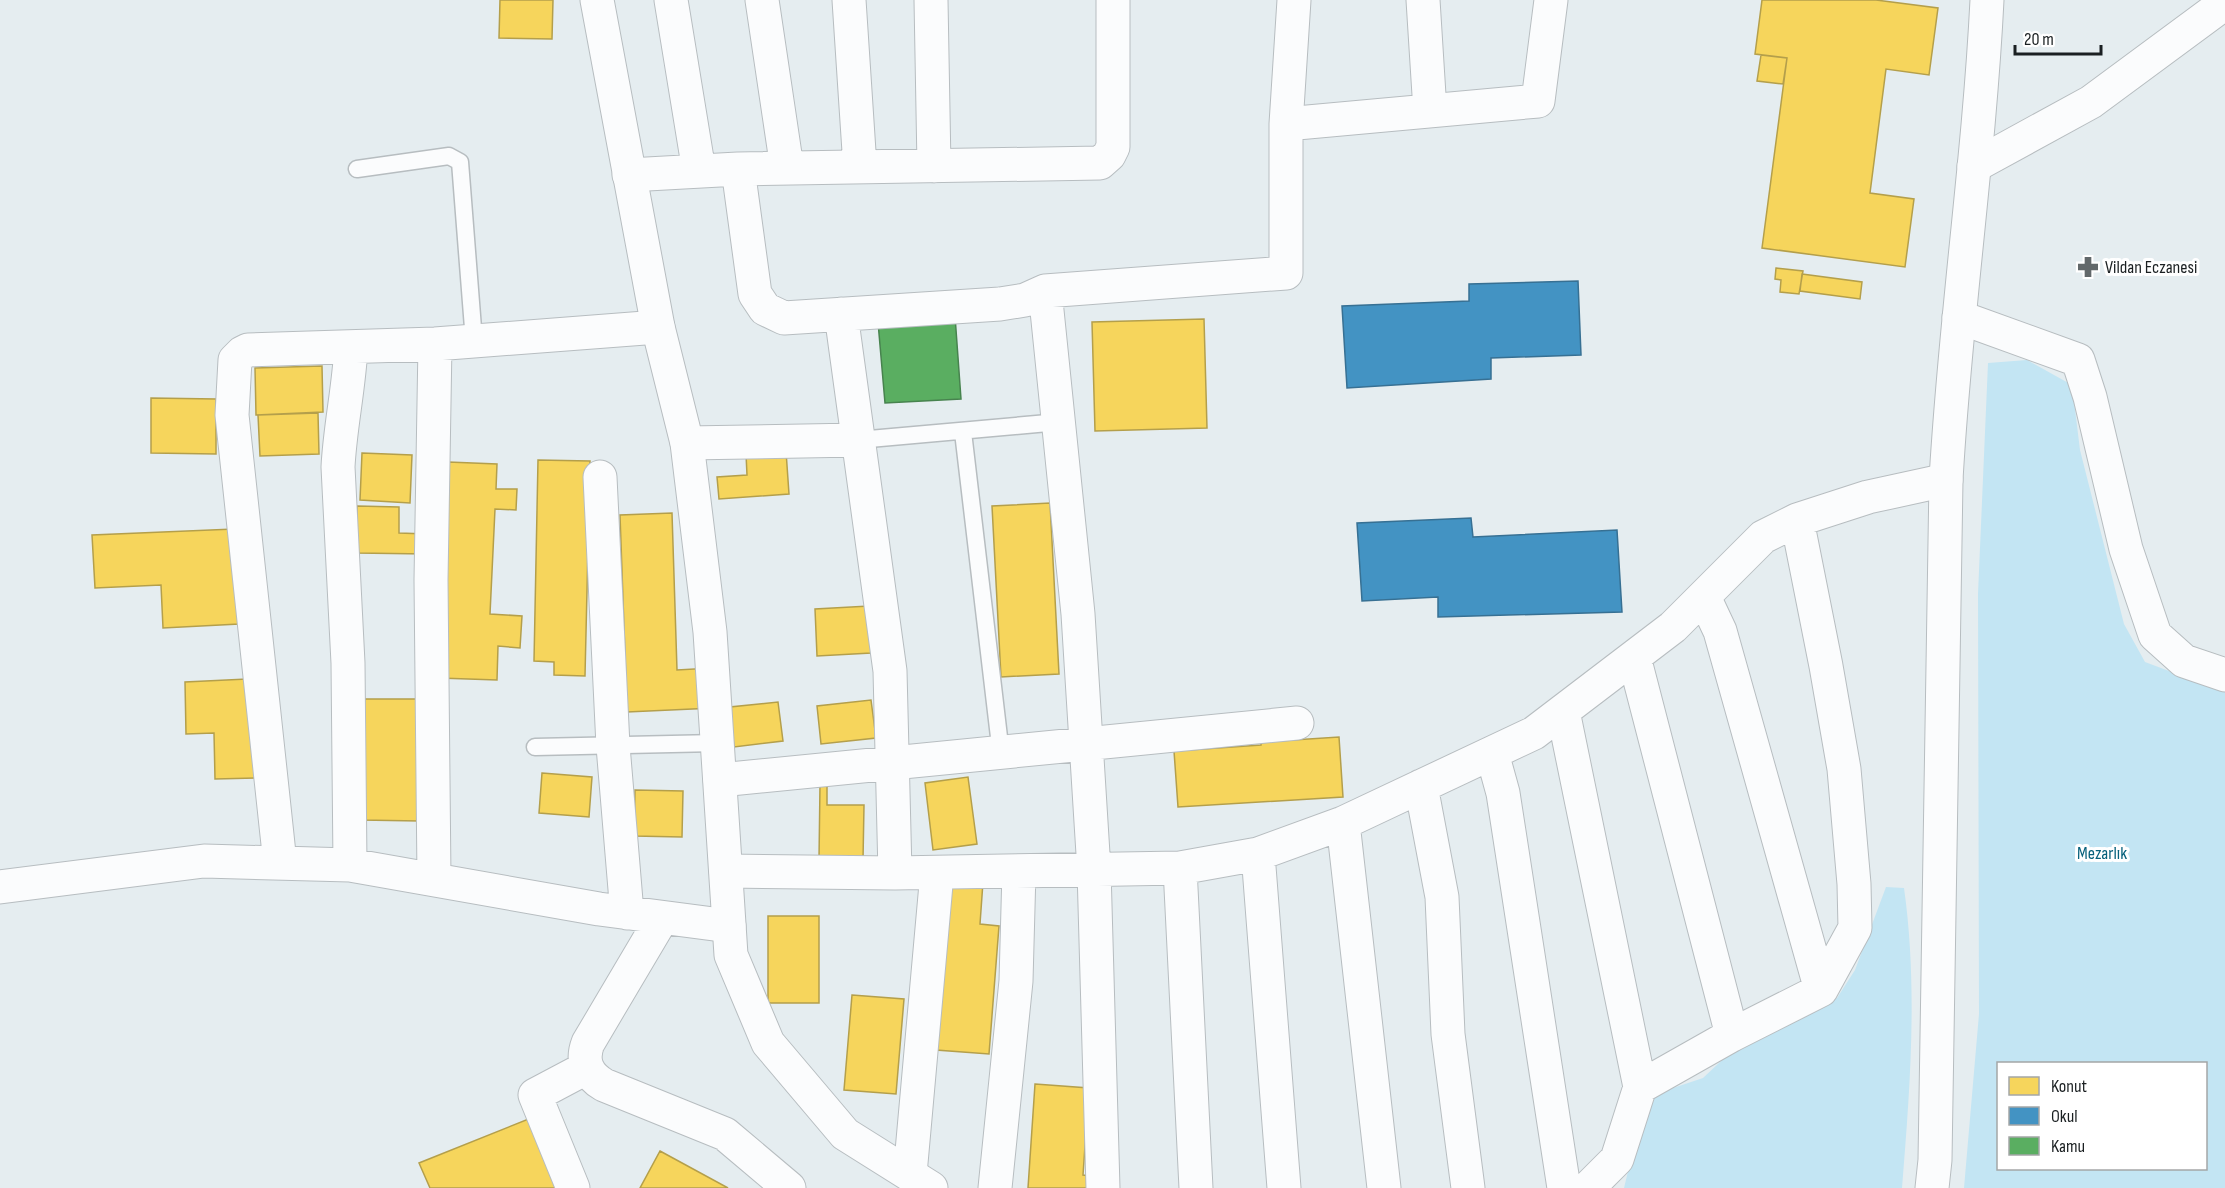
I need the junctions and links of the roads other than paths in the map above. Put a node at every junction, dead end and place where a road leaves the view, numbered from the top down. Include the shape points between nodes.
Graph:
1 (597, 0) edge
2 (671, 0) edge
3 (762, 0) edge
4 (849, 0) edge
5 (930, 0) edge
6 (1113, 0) edge
7 (1294, 0) edge
8 (1423, 0) edge
9 (1551, 0) edge
10 (1987, 0) edge
11 (2225, 3) edge
12 (1430, 111) junction
13 (1286, 124) junction
14 (934, 166) junction
15 (1974, 166) junction
16 (860, 167) junction
17 (787, 168) junction
18 (357, 169) dead end
19 (738, 169) junction
20 (699, 171) junction
21 (629, 175) junction
22 (1045, 291) junction
23 (841, 314) junction
24 (1959, 317) junction
25 (658, 327) junction
26 (474, 341) junction
27 (435, 344) junction
28 (351, 347) junction
29 (1059, 422) junction
30 (963, 432) junction
31 (858, 440) junction
32 (687, 443) junction
33 (600, 477) dead end
34 (1946, 480) junction
35 (1797, 520) junction
36 (1704, 597) junction
37 (1634, 657) junction
38 (2225, 675) edge
39 (1563, 711) junction
40 (1297, 723) dead end
41 (717, 743) junction
42 (1086, 745) junction
43 (613, 746) junction
44 (535, 747) dead end
45 (1492, 753) junction
46 (1001, 754) junction
47 (892, 765) junction
48 (720, 780) junction
49 (1421, 786) junction
50 (1343, 823) junction
51 (1258, 854) junction
52 (280, 863) junction
53 (350, 865) junction
54 (1180, 868) junction
55 (1094, 870) junction
56 (726, 871) junction
57 (1019, 871) junction
58 (895, 873) junction
59 (937, 873) junction
60 (434, 879) junction
61 (0, 887) edge
62 (627, 913) junction
63 (662, 918) junction
64 (729, 926) junction
65 (1821, 990) junction
66 (1732, 1035) junction
67 (586, 1068) junction
68 (1640, 1087) junction
69 (921, 1181) edge
70 (573, 1188) edge
71 (789, 1188) edge
72 (995, 1188) edge
73 (1103, 1188) edge
74 (1196, 1188) edge
75 (1284, 1188) edge
76 (1384, 1188) edge
77 (1468, 1188) edge
78 (1564, 1188) edge
79 (1588, 1188) edge
80 (1932, 1188) edge

1 - 21 street
2 - 20 street
3 - 17 street
4 - 16 street
5 - 14 street
6 - 14 street via 1113,147 1105,160
7 - 13 street
8 - 12 street
9 - 12 street via 1538,100
10 - 15 street
11 - 15 street via 2091,102
12 - 13 street
13 - 22 street via 1286,273
14 - 16 street
15 - 24 street
16 - 17 street
17 - 19 street
18 - 26 lane via 449,156 460,162
19 - 20 street
19 - 23 street via 753,286 759,302 773,315 784,318
20 - 21 street
21 - 25 street
22 - 23 street via 1025,300 1000,304
22 - 29 street
23 - 31 street
24 - 34 street
24 - 38 street via 2078,360 2126,549 2155,635 2184,661
25 - 26 street
25 - 32 street
26 - 27 street
27 - 28 street
27 - 60 street via 431,580
28 - 52 street via 248,350 235,360 232,415
28 - 53 street via 338,467 348,663
29 - 30 lane
29 - 42 street
30 - 31 lane
30 - 46 lane
31 - 32 street
31 - 47 street via 890,671
32 - 41 street via 710,632
33 - 43 street
34 - 35 street via 1868,497
34 - 80 street
35 - 36 street via 1763,537
35 - 65 street via 1844,769 1854,884 1856,928
36 - 37 street
36 - 65 street via 1720,632
37 - 39 street
37 - 66 street
39 - 45 street via 1534,733
39 - 68 street
40 - 42 street
41 - 43 lane
41 - 48 street
42 - 46 street
42 - 55 street
43 - 44 lane
43 - 62 street
45 - 49 street
45 - 78 street via 1503,793
46 - 47 street
47 - 48 street
47 - 58 street
48 - 56 street
49 - 50 street
49 - 77 street via 1442,897 1448,1034
50 - 51 street
50 - 76 street
51 - 54 street
51 - 75 street
52 - 53 street
52 - 61 street via 204,861
53 - 60 street
54 - 55 street
54 - 74 street
55 - 57 street
55 - 73 street
56 - 58 street
56 - 64 street
57 - 59 street
57 - 72 street via 1016,981
58 - 59 street
59 - 69 street
60 - 62 street
62 - 63 street
63 - 64 street
63 - 67 street via 588,1043
64 - 69 street via 731,955 768,1043 845,1134
65 - 66 street
66 - 68 street
67 - 70 street via 536,1095
67 - 71 street via 604,1085 725,1134
68 - 79 street via 1617,1159

